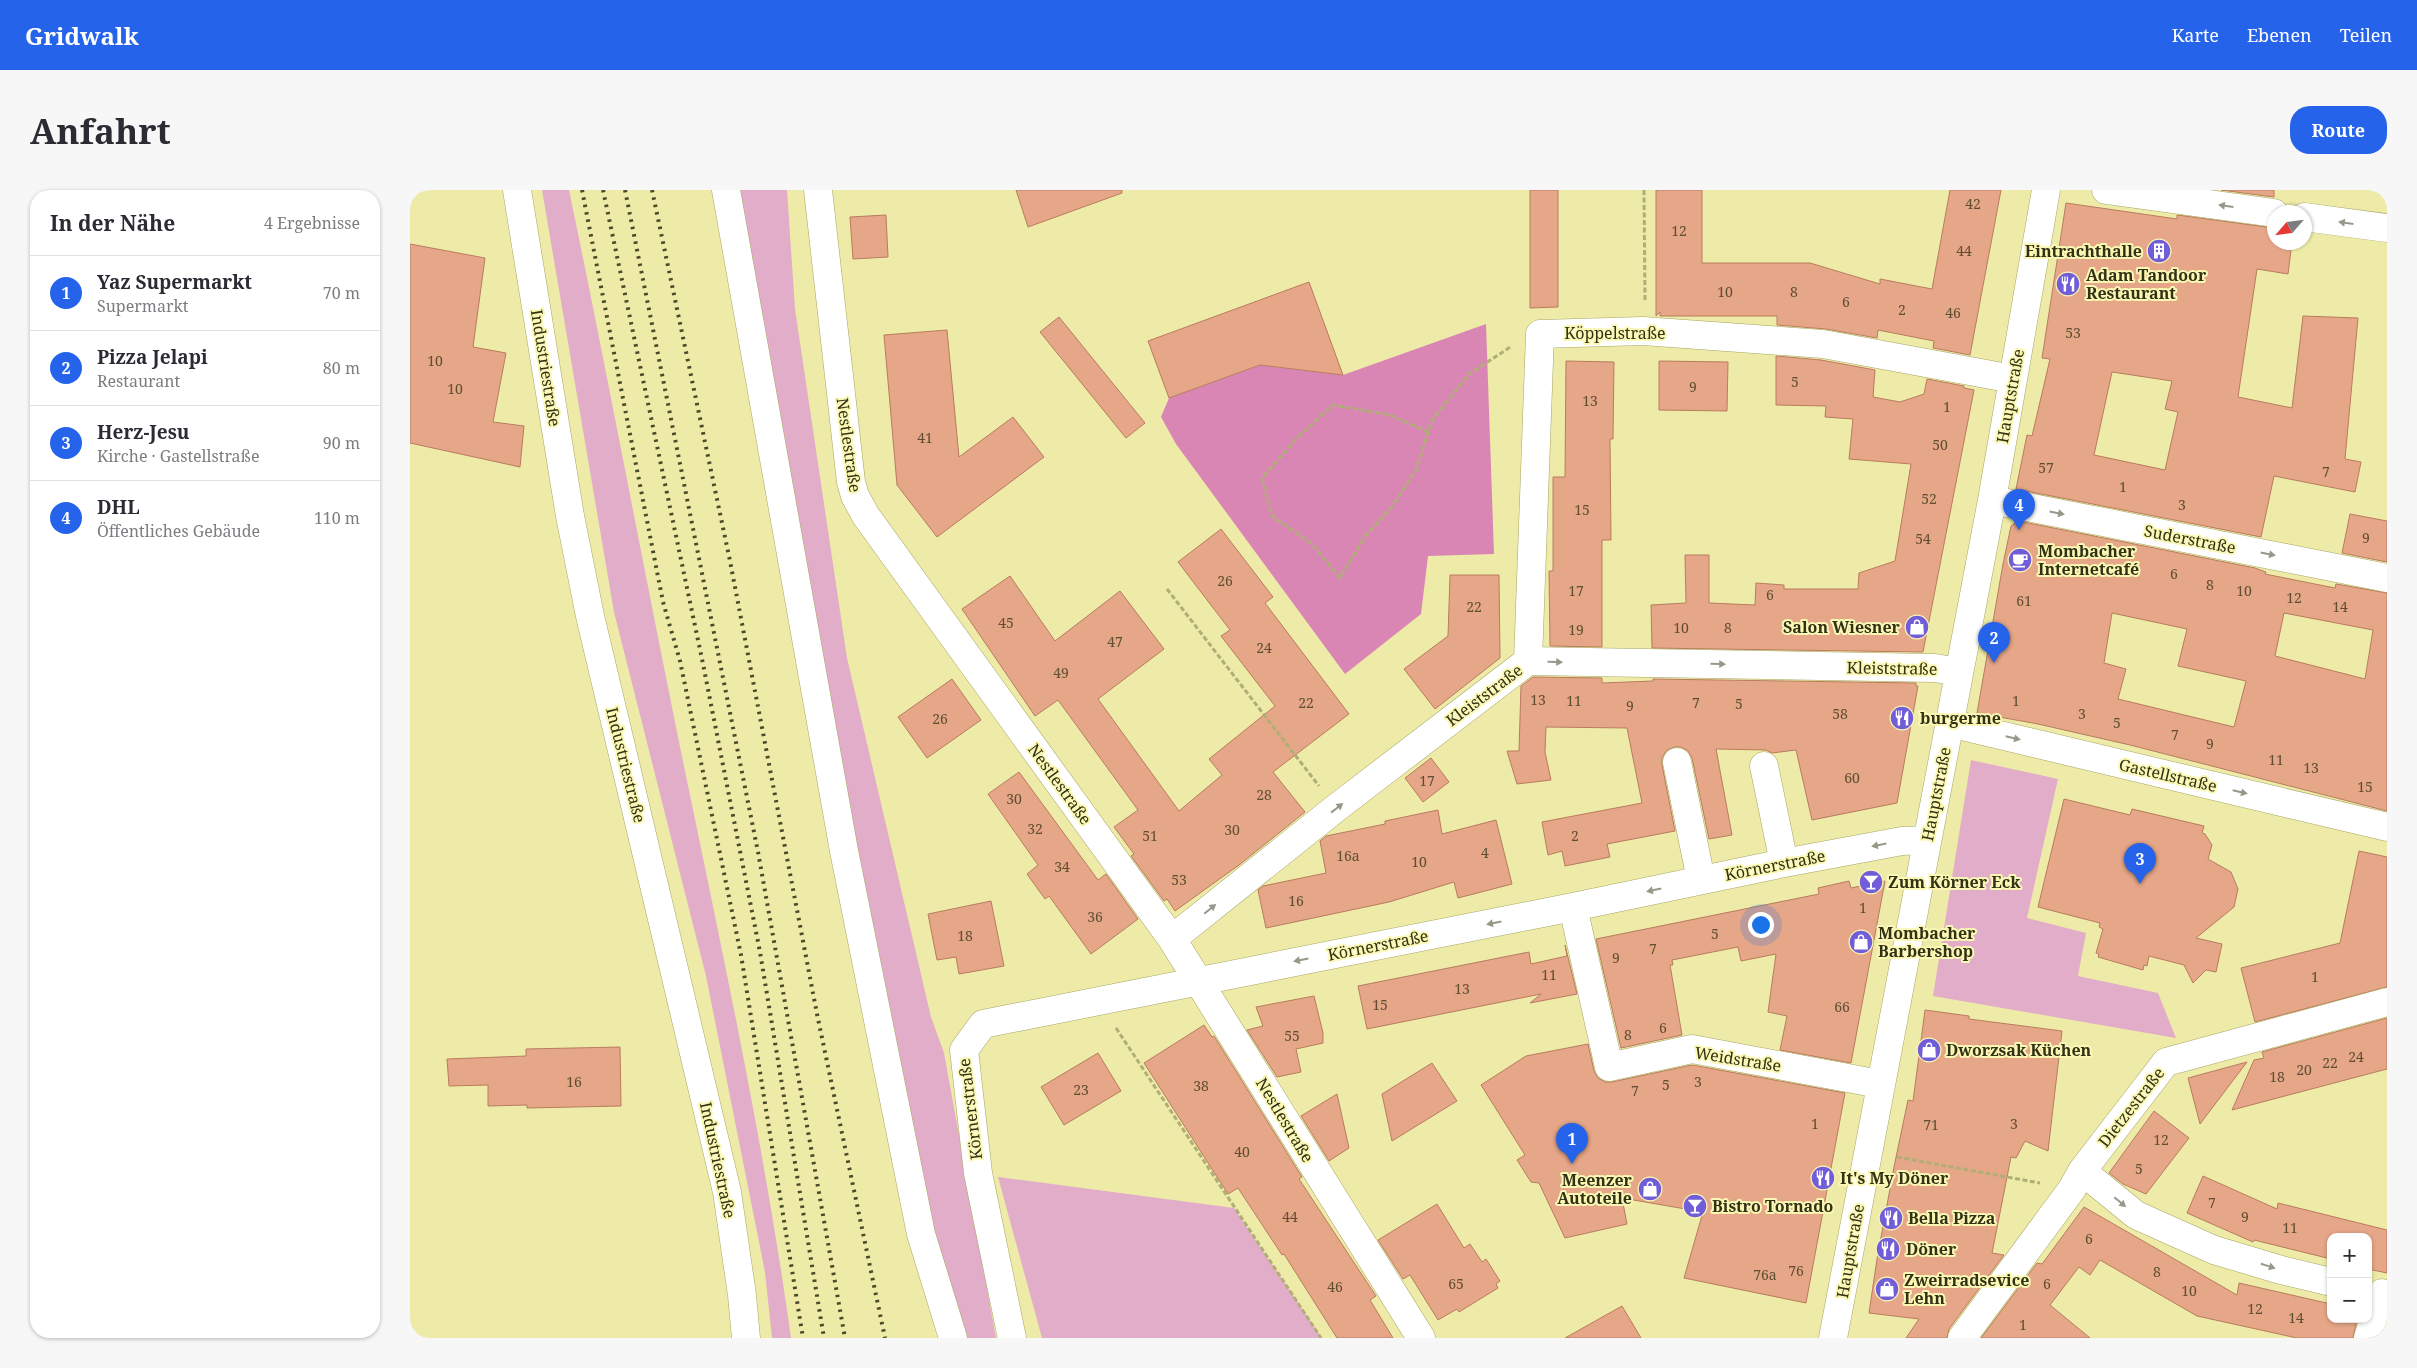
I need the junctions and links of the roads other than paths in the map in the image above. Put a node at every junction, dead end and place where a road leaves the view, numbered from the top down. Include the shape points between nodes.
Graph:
1 (517, 190) edge
2 (726, 190) edge
3 (818, 190) edge
4 (2046, 190) edge
5 (2106, 190) edge
6 (2267, 212) edge
7 (2312, 218) edge
8 (2387, 228) edge
9 (2013, 379) junction
10 (1992, 500) junction
11 (2387, 578) edge
12 (1528, 661) junction
13 (1958, 672) junction
14 (1949, 723) junction
15 (1677, 762) dead end
16 (1764, 766) dead end
17 (2387, 826) edge
18 (1927, 840) junction
19 (1784, 863) junction
20 (1701, 880) junction
21 (1573, 907) junction
22 (1172, 939) junction
23 (1199, 980) junction
24 (2387, 1002) edge
25 (1880, 1084) junction
26 (2077, 1180) junction
27 (2327, 1281) edge
28 (2379, 1293) edge
29 (746, 1338) edge
30 (953, 1338) edge
31 (1012, 1338) edge
32 (1420, 1338) edge
33 (1833, 1338) edge
34 (1962, 1338) edge
35 (2368, 1338) edge

1 - 29 street, Industriestraße via 570,516 590,616 726,1192
2 - 30 street via 859,927 922,1234
3 - 22 street, Nestlestraße via 855,496 866,516
4 - 9 street, Hauptstraße
6 -> 5 street
8 -> 7 street
9 - 10 street, Hauptstraße
9 - 12 street, Köppelstraße via 1823,344 1643,330 1540,334
10 -> 11 street, Suderstraße
10 - 13 street, Hauptstraße
12 -> 13 street, Kleiststraße via 1935,668
22 -> 12 street, Kleiststraße
13 - 14 street, Hauptstraße
14 -> 17 street, Gastellstraße
14 - 18 street, Hauptstraße
15 - 20 street
16 - 19 street
18 -> 19 street, Körnerstraße via 1902,841
18 - 25 street, Hauptstraße
19 - 20 street, Körnerstraße
20 -> 21 street, Körnerstraße
21 -> 23 street, Körnerstraße
21 - 25 street, Weidstraße via 1610,1067 1692,1049
22 - 23 street, Nestlestraße
23 - 31 street, Körnerstraße via 983,1024 964,1050 978,1173
23 - 32 street, Nestlestraße
24 - 26 street, Dietzestraße via 2166,1062
25 - 33 street, Hauptstraße
26 -> 27 street via 2136,1215 2214,1250
26 - 34 street, Dietzestraße
28 - 35 street

